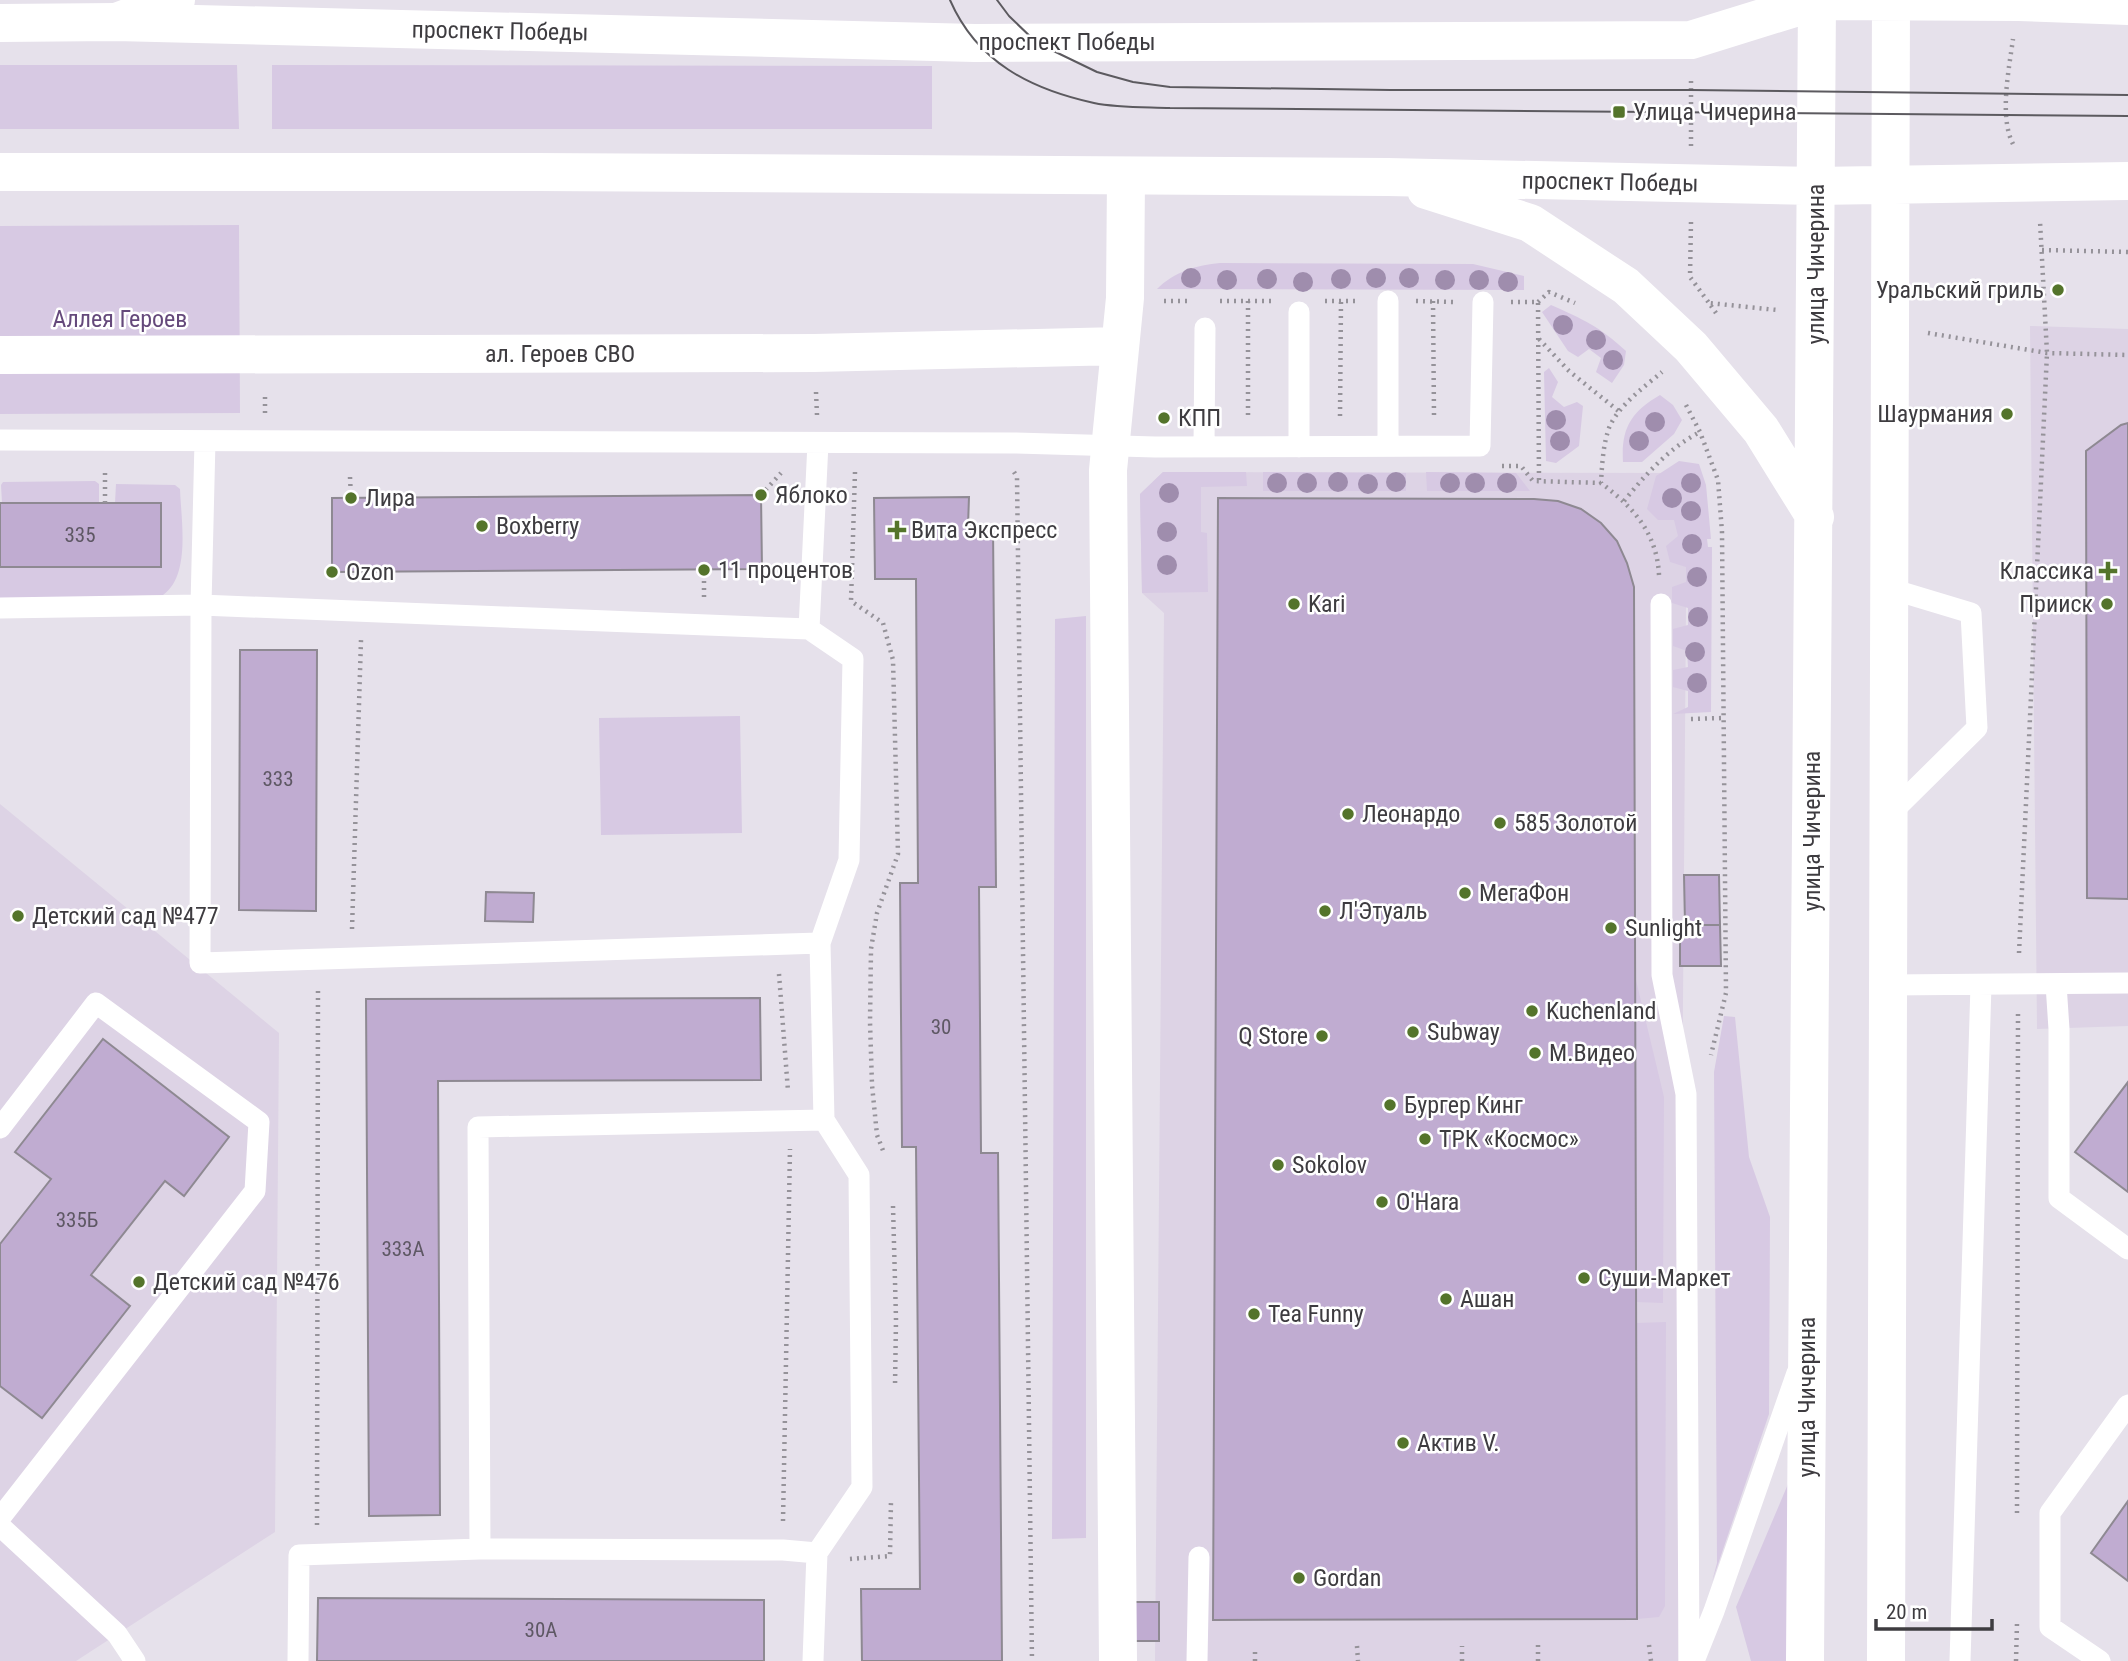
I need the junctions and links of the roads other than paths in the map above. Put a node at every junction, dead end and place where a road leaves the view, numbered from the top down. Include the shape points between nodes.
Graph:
1 (176, 0) edge
2 (1815, 0) edge
3 (1891, 0) edge
4 (2018, 2) edge
5 (2128, 6) edge
6 (116, 22) junction
7 (0, 23) edge
8 (0, 172) edge
9 (1126, 177) junction
10 (1388, 177) junction
11 (2128, 181) edge
12 (1816, 186) junction
13 (1891, 186) junction
14 (1388, 302) dead end
15 (1483, 302) dead end
16 (1298, 312) dead end
17 (1205, 328) dead end
18 (1121, 346) junction
19 (0, 355) edge
20 (0, 440) edge
21 (205, 440) junction
22 (818, 443) junction
23 (1111, 446) junction
24 (1388, 446) junction
25 (1204, 447) junction
26 (1299, 447) junction
27 (1815, 517) junction
28 (1888, 588) junction
29 (1661, 604) road end
30 (201, 605) junction
31 (0, 608) edge
32 (809, 629) junction
33 (1889, 814) junction
34 (820, 943) junction
35 (2128, 983) edge
36 (2056, 984) junction
37 (1889, 985) junction
38 (1981, 985) junction
39 (824, 1120) junction
40 (0, 1128) edge
41 (2128, 1249) edge
42 (1808, 1341) junction
43 (2128, 1405) edge
44 (0, 1518) edge
45 (0, 1526) edge
46 (480, 1549) junction
47 (817, 1553) junction
48 (1199, 1557) dead end
49 (135, 1661) edge
50 (298, 1661) edge
51 (813, 1661) edge
52 (1118, 1661) edge
53 (1197, 1661) edge
54 (1689, 1661) edge
55 (1694, 1661) edge
56 (1805, 1661) edge
57 (1886, 1661) edge
58 (1960, 1661) edge
59 (2100, 1661) edge

1 - 6 main road
2 - 3 main road, проспект Победы
2 - 6 main road, проспект Победы via 1691,40 988,43
2 - 12 main road, улица Чичерина
3 - 4 main road, проспект Победы
3 - 13 main road
4 - 5 main road, проспект Победы
6 - 7 main road, проспект Победы
8 - 9 main road, проспект Победы
9 - 10 main road, проспект Победы
9 - 18 main road
10 - 12 main road, проспект Победы
10 - 27 main road via 1530,223 1626,286 1691,347 1761,430
11 - 13 main road, проспект Победы
12 - 13 main road, проспект Победы
12 - 27 main road, улица Чичерина
13 - 28 main road
14 - 24 lane
15 - 24 lane via 1480,446
16 - 26 lane
17 - 25 lane
18 - 19 main road, ал. Героев СВО via 814,353
18 - 23 main road
20 - 21 lane
21 - 22 lane
21 - 30 lane
22 - 23 lane
22 - 32 lane
23 - 25 lane
23 - 52 main road
24 - 26 lane
25 - 26 lane
27 - 42 main road, улица Чичерина
28 - 33 main road
28 - 33 lane via 1971,613 1976,728
29 - 54 lane via 1662,975 1686,1094
30 - 31 lane
30 - 32 lane
30 - 34 lane via 200,963
32 - 34 lane via 853,659 849,860
33 - 37 main road
34 - 39 lane
35 - 36 lane
36 - 38 lane
36 - 41 lane via 2059,1198
37 - 38 lane
37 - 57 main road
38 - 58 lane
39 - 46 lane via 478,1127
39 - 47 lane via 859,1175 862,1487
40 - 44 lane via 96,1003 259,1122 255,1191
42 - 55 lane
42 - 56 main road, улица Чичерина
43 - 59 lane via 2050,1513 2050,1627
45 - 49 lane via 117,1634
46 - 47 lane
46 - 50 lane via 299,1555
47 - 51 lane
48 - 53 lane

